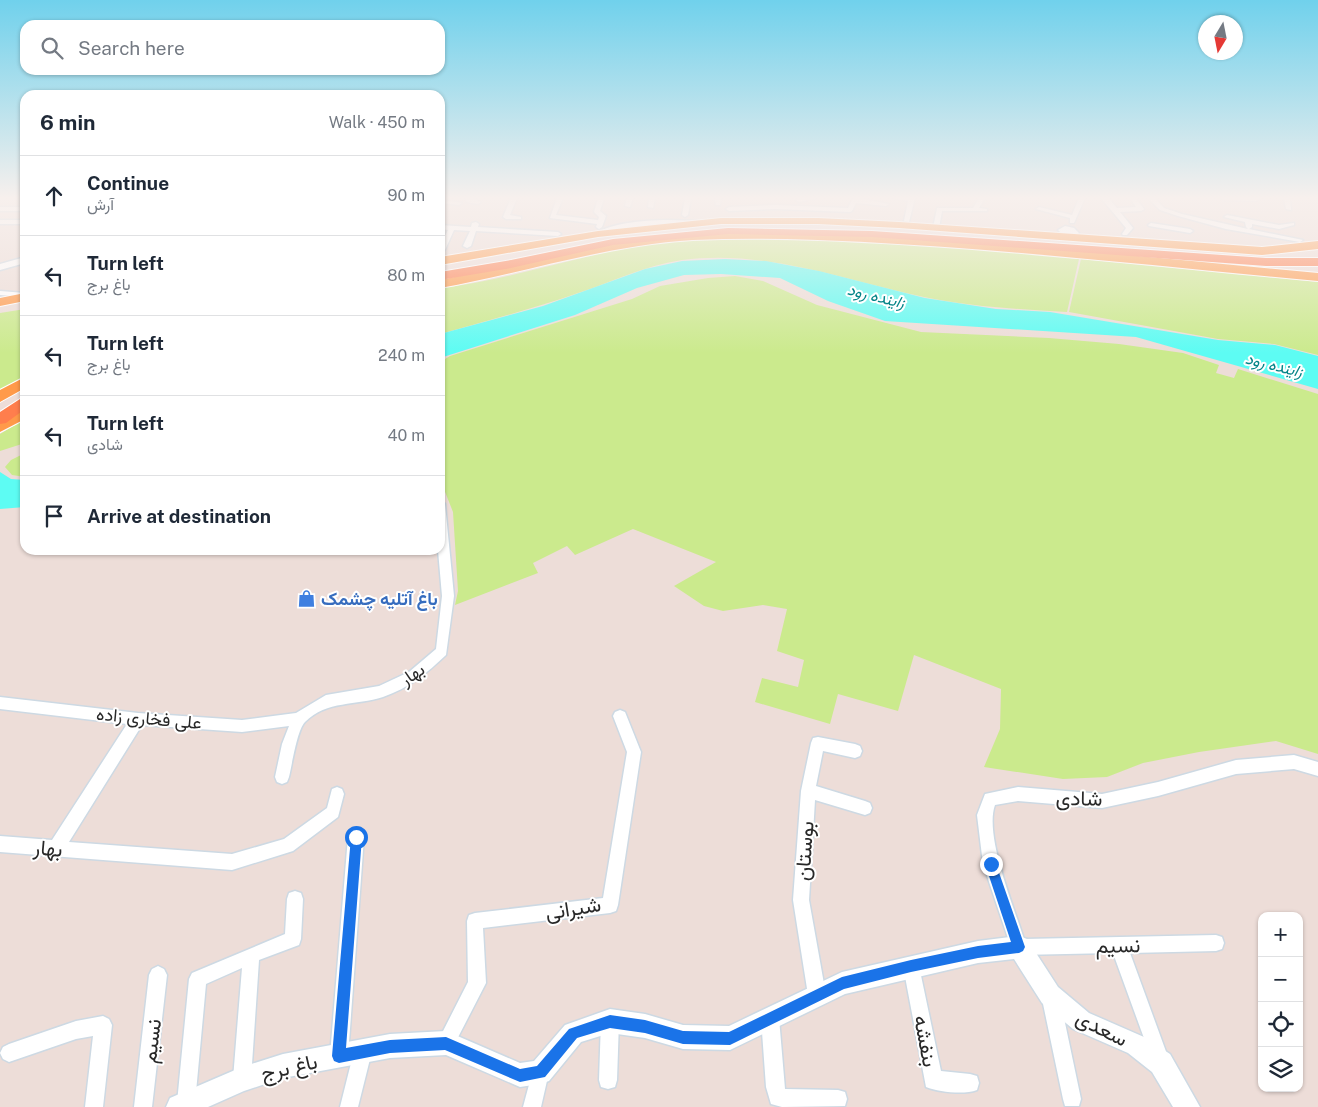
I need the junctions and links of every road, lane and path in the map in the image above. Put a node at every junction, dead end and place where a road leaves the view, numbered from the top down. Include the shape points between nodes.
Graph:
1 (501, 250) edge
2 (544, 250) edge
3 (578, 250) edge
4 (604, 250) edge
5 (1016, 250) edge
6 (1088, 250) edge
7 (1091, 250) edge
8 (1173, 250) edge
9 (1235, 250) edge
10 (1278, 250) edge
11 (1295, 250) edge
12 (554, 254) joint
13 (1235, 254) joint
14 (505, 258) junction
15 (20, 261) edge
16 (445, 262) edge
17 (1318, 262) edge
18 (445, 263) edge
19 (0, 267) edge
20 (445, 268) edge
21 (1318, 275) edge
22 (445, 276) edge
23 (445, 283) edge
24 (0, 293) edge
25 (20, 295) edge
26 (20, 297) edge
27 (0, 302) edge
28 (20, 306) edge
29 (0, 309) edge
30 (20, 384) edge
31 (20, 394) edge
32 (0, 397) edge
33 (20, 405) edge
34 (0, 407) edge
35 (20, 415) edge
36 (0, 419) edge
37 (0, 427) edge
38 (444, 555) edge
39 (0, 703) edge
40 (620, 716) dead end
41 (138, 719) junction
42 (298, 719) junction
43 (855, 751) dead end
44 (1318, 769) edge
45 (282, 776) dead end
46 (808, 791) junction
47 (337, 794) dead end
48 (865, 808) dead end
49 (356, 837) dead end
50 (0, 844) edge
51 (56, 848) junction
52 (296, 899) dead end
53 (1216, 943) dead end
54 (1119, 946) junction
55 (1019, 947) junction
56 (251, 955) junction
57 (911, 966) junction
58 (158, 974) dead end
59 (817, 995) junction
60 (1050, 995) junction
61 (770, 1018) junction
62 (610, 1021) junction
63 (446, 1043) junction
64 (363, 1051) junction
65 (9, 1053) dead end
66 (339, 1056) junction
67 (1161, 1063) junction
68 (540, 1072) junction
69 (242, 1079) junction
70 (608, 1080) dead end
71 (970, 1083) dead end
72 (838, 1099) dead end
73 (1072, 1099) dead end
74 (183, 1105) edge
75 (94, 1107) edge
76 (143, 1107) edge
77 (350, 1107) edge
78 (532, 1107) edge
79 (1187, 1107) edge

1 - 16 main road
2 - 14 highway
3 - 12 highway
4 - 23 main road
5 - 21 main road
6 - 21 highway
7 - 17 highway via 1266,262
8 - 13 highway
9 - 10 main road
11 - 13 highway
12 - 22 highway via 498,270
14 - 18 highway
14 - 20 highway
15 - 19 main road
24 - 25 street
26 - 27 main road
28 - 29 main road
30 - 32 main road
31 - 34 highway
33 - 36 highway
35 - 37 main road
38 - 42 street, بهار via 448,596 442,651 414,676 381,692 326,700
39 - 41 street, علی فخاری زاده
40 - 63 street, شیرانی via 634,752 610,905 475,921 477,983
41 - 42 street, علی فخاری زاده via 242,726
41 - 51 street
42 - 45 street
43 - 46 street, بوستان via 818,743
44 - 55 street, شادی via 1294,762 1236,767 1102,801 1018,794 990,798 984,815 991,864
46 - 48 street
46 - 59 street, بوستان via 801,900
47 - 51 street, بهار via 333,812 288,846 232,862
49 - 66 street
50 - 51 street, بهار
52 - 56 street via 293,939
53 - 54 street, نسیم
54 - 55 street, نسیم
54 - 67 street
55 - 57 street
55 - 60 street, سعدی
56 - 69 street
56 - 74 street via 198,979
57 - 59 street via 842,983
57 - 71 street, بنفشه via 933,1080
58 - 76 street, نسیم
59 - 61 street
60 - 67 street, سعدی via 1080,1020 1136,1045
60 - 73 street
61 - 62 street via 730,1038 683,1037 645,1026
61 - 72 street via 778,1097
62 - 68 street via 573,1033
62 - 70 street
63 - 64 street, باغ برج
63 - 68 street, باغ برج via 520,1075
64 - 66 street, باغ برج
64 - 77 street
65 - 75 street via 76,1030 103,1025
66 - 69 street, باغ برج via 283,1066
67 - 79 street, سعدی
68 - 78 street
69 - 74 street, باغ برج

